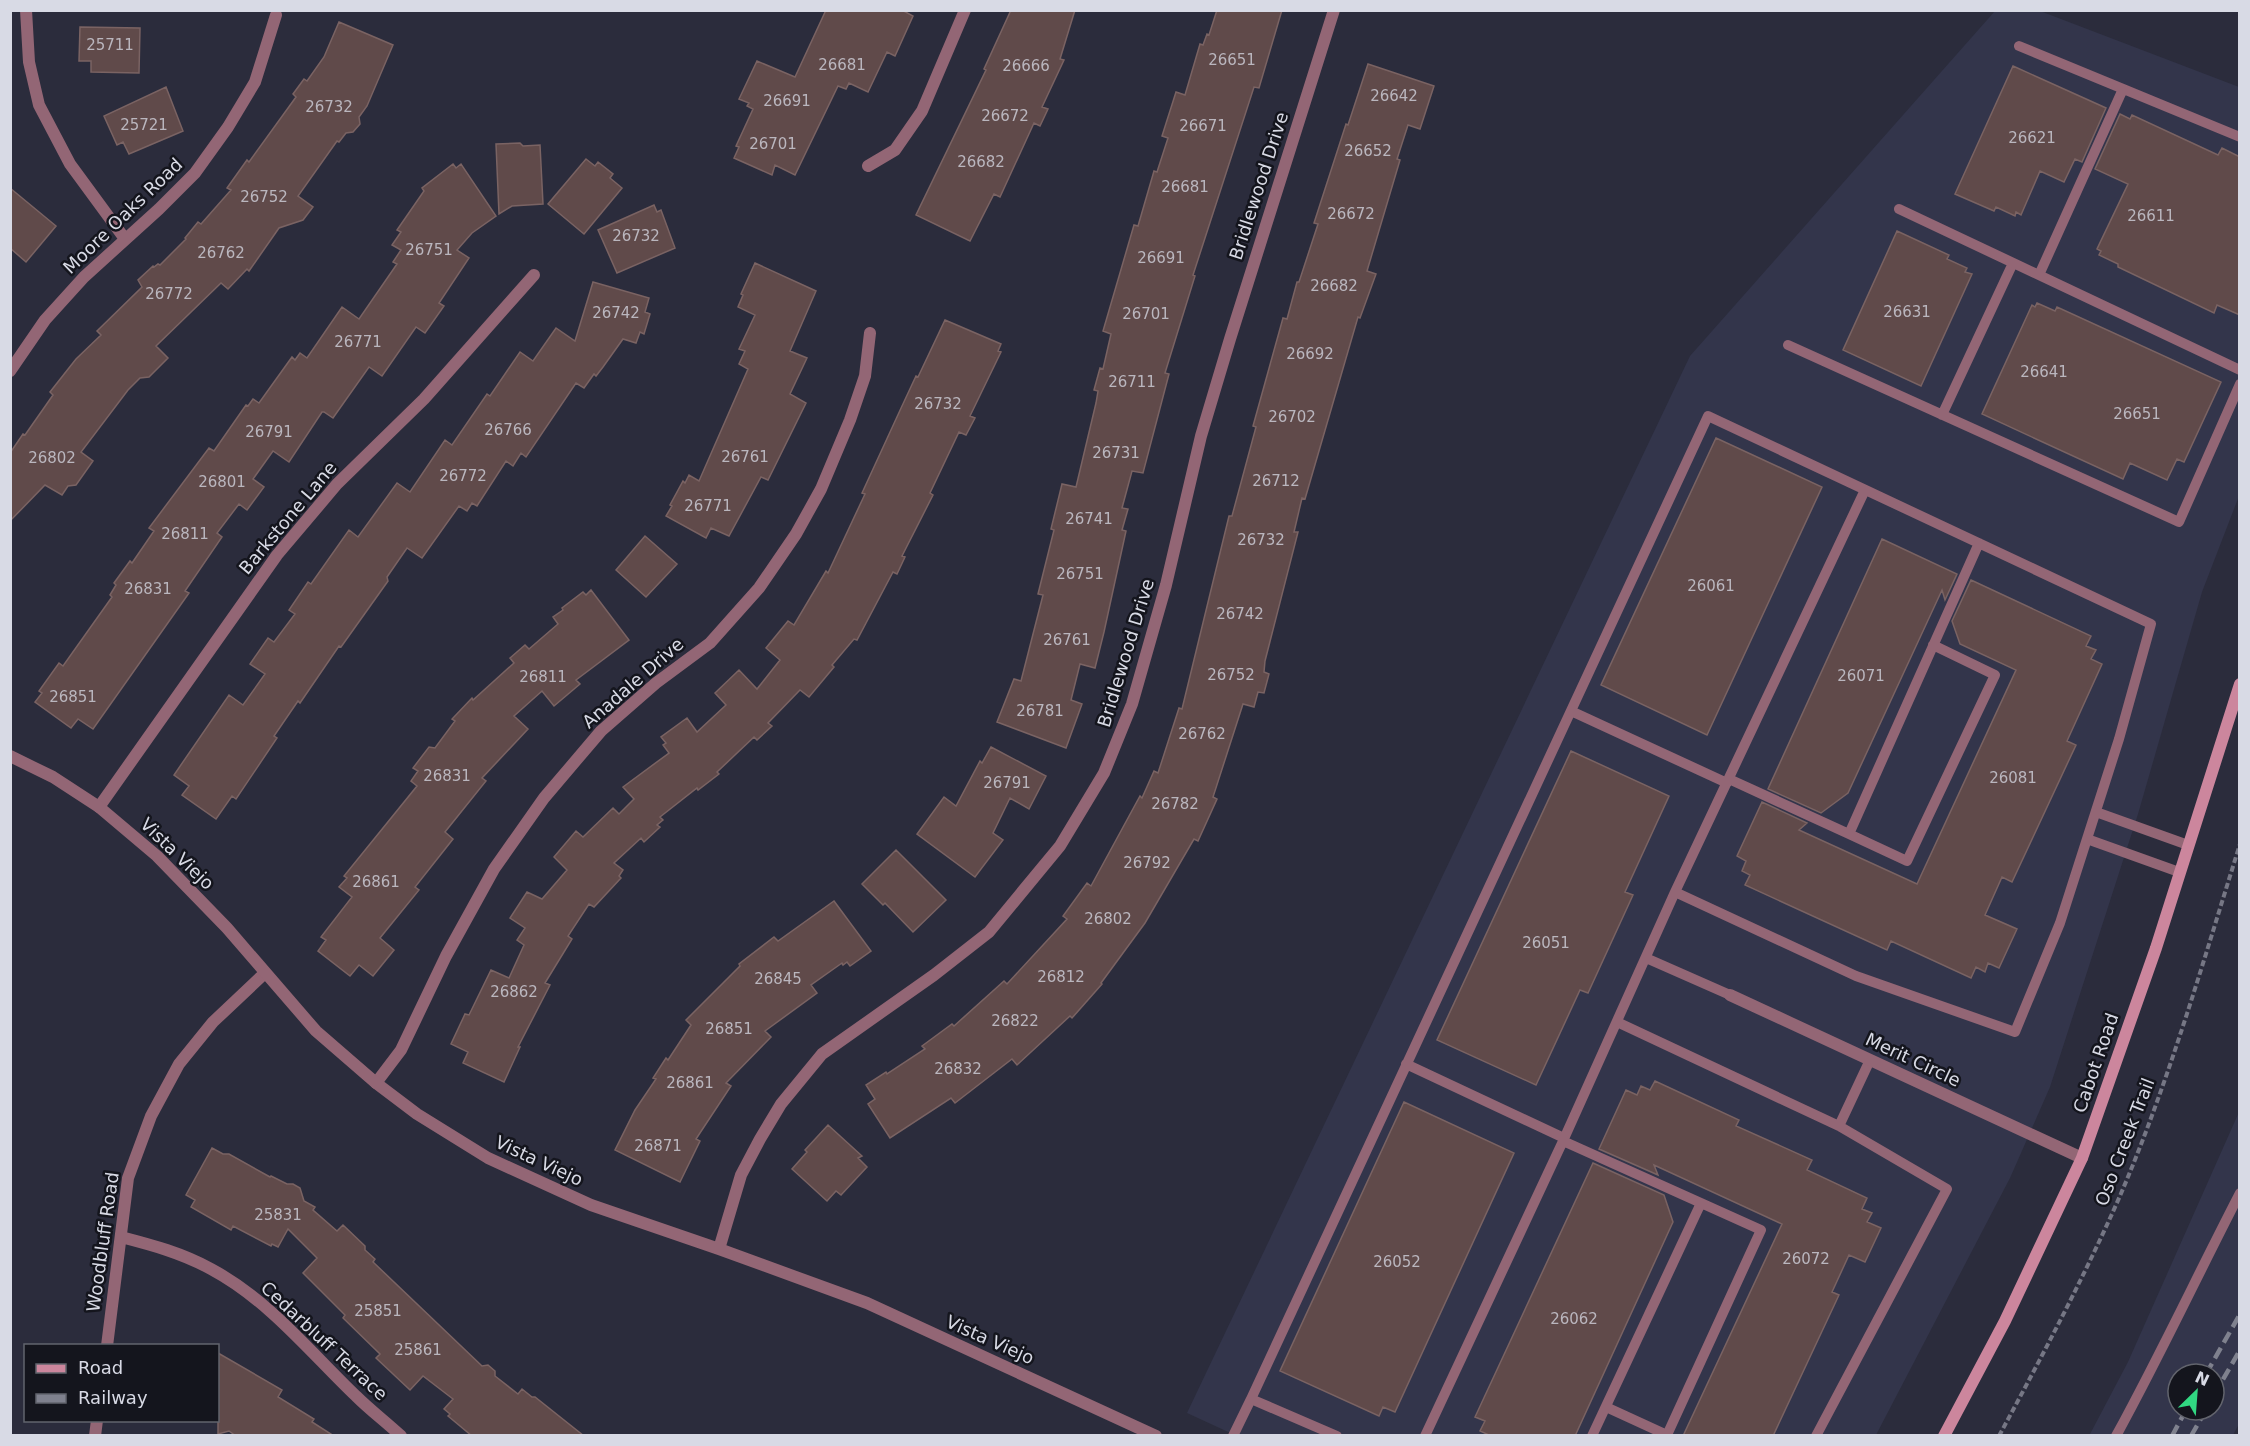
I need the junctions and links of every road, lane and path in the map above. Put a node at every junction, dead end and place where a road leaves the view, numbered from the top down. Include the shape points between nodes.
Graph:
1 (26, 10) edge
2 (965, 10) edge
3 (1334, 10) edge
4 (276, 15) dead end
5 (2019, 46) dead end
6 (2123, 89) junction
7 (2240, 137) edge
8 (868, 166) dead end
9 (1899, 209) dead end
10 (125, 239) junction
11 (2013, 263) junction
12 (534, 275) dead end
13 (2039, 275) junction
14 (870, 333) dead end
15 (1788, 345) dead end
16 (2240, 370) edge
17 (10, 371) edge
18 (2240, 384) edge
19 (1942, 415) junction
20 (1865, 490) junction
21 (1979, 543) junction
22 (1933, 645) junction
23 (2240, 684) edge
24 (1571, 711) junction
25 (10, 756) edge
26 (1728, 781) junction
27 (99, 807) junction
28 (2096, 812) junction
29 (1849, 834) junction
30 (2087, 839) junction
31 (2240, 844) edge
32 (2187, 845) junction
33 (2179, 872) junction
34 (1675, 892) junction
35 (1646, 958) junction
36 (265, 973) junction
37 (1730, 995) joint
38 (1617, 1022) junction
39 (1870, 1060) junction
40 (1406, 1064) junction
41 (376, 1083) junction
42 (1839, 1126) junction
43 (1564, 1139) junction
44 (2082, 1158) junction
45 (2240, 1193) edge
46 (1701, 1203) junction
47 (120, 1237) junction
48 (720, 1249) junction
49 (107, 1344) edge
50 (1251, 1399) junction
51 (1606, 1407) junction
52 (401, 1436) edge
53 (1156, 1436) edge
54 (1233, 1436) edge
55 (1337, 1436) edge
56 (1425, 1436) edge
57 (1593, 1436) edge
58 (1816, 1436) edge
59 (1944, 1436) edge
60 (1999, 1436) edge
61 (2116, 1436) edge

1 - 10 street via 29,62 39,105 70,164
2 - 8 street via 922,111 895,150
3 - 48 street, Bridlewood Drive via 1201,436 1166,585 1132,704 1104,772 1060,846 989,932 822,1054 782,1104 741,1175
4 - 10 street, Moore Oaks Road via 255,82 228,127 195,172
5 - 6 lane
6 - 7 lane
6 - 13 lane
9 - 11 lane
10 - 17 street, Moore Oaks Road via 45,320
11 - 13 lane
11 - 19 lane
12 - 27 street, Barkstone Lane via 424,399 337,484 277,555
13 - 16 lane
14 - 41 street, Anadale Drive via 865,376 850,420 821,489 796,534 759,588 710,643 656,683 602,731 544,798 495,869 446,956 401,1050
15 - 19 lane
18 - 19 lane via 2179,522
20 - 21 lane
20 - 24 lane via 1708,416
20 - 26 lane
21 - 22 lane
21 - 28 lane via 2151,624
22 - 29 lane
22 - 29 lane via 1995,675 1907,861
23 - 32 main road, Cabot Road
24 - 26 lane
24 - 40 lane
25 - 27 street, Vista Viejo via 53,777
26 - 29 lane
26 - 34 lane
27 - 36 street, Vista Viejo via 157,856
28 - 30 lane
28 - 32 lane
30 - 33 lane
30 - 34 lane via 2060,923 2015,1032 1856,975
31 - 60 path, Oso Creek Trail via 2174,1052 2125,1183
32 - 33 main road, Cabot Road
33 - 44 main road, Cabot Road
34 - 35 lane
35 - 37 lane
35 - 38 lane
36 - 41 street, Vista Viejo via 316,1032
36 - 47 street, Woodbluff Road via 213,1022 179,1064 151,1116 128,1178
37 - 39 street, Merit Circle
38 - 42 lane
38 - 43 lane
39 - 42 lane
39 - 44 street, Merit Circle
40 - 43 lane
40 - 50 lane
41 - 48 street, Vista Viejo via 417,1114 534,1181
42 - 58 lane via 1947,1189
43 - 46 lane
43 - 56 lane
44 - 59 main road, Cabot Road via 2005,1321
45 - 61 lane
46 - 51 lane
46 - 51 lane via 1761,1230 1667,1435
47 - 49 street, Woodbluff Road
47 - 52 street, Cedarbluff Terrace via 168,1249 212,1269 255,1298
48 - 53 street, Vista Viejo via 867,1303
50 - 54 lane
50 - 55 lane
51 - 57 lane

